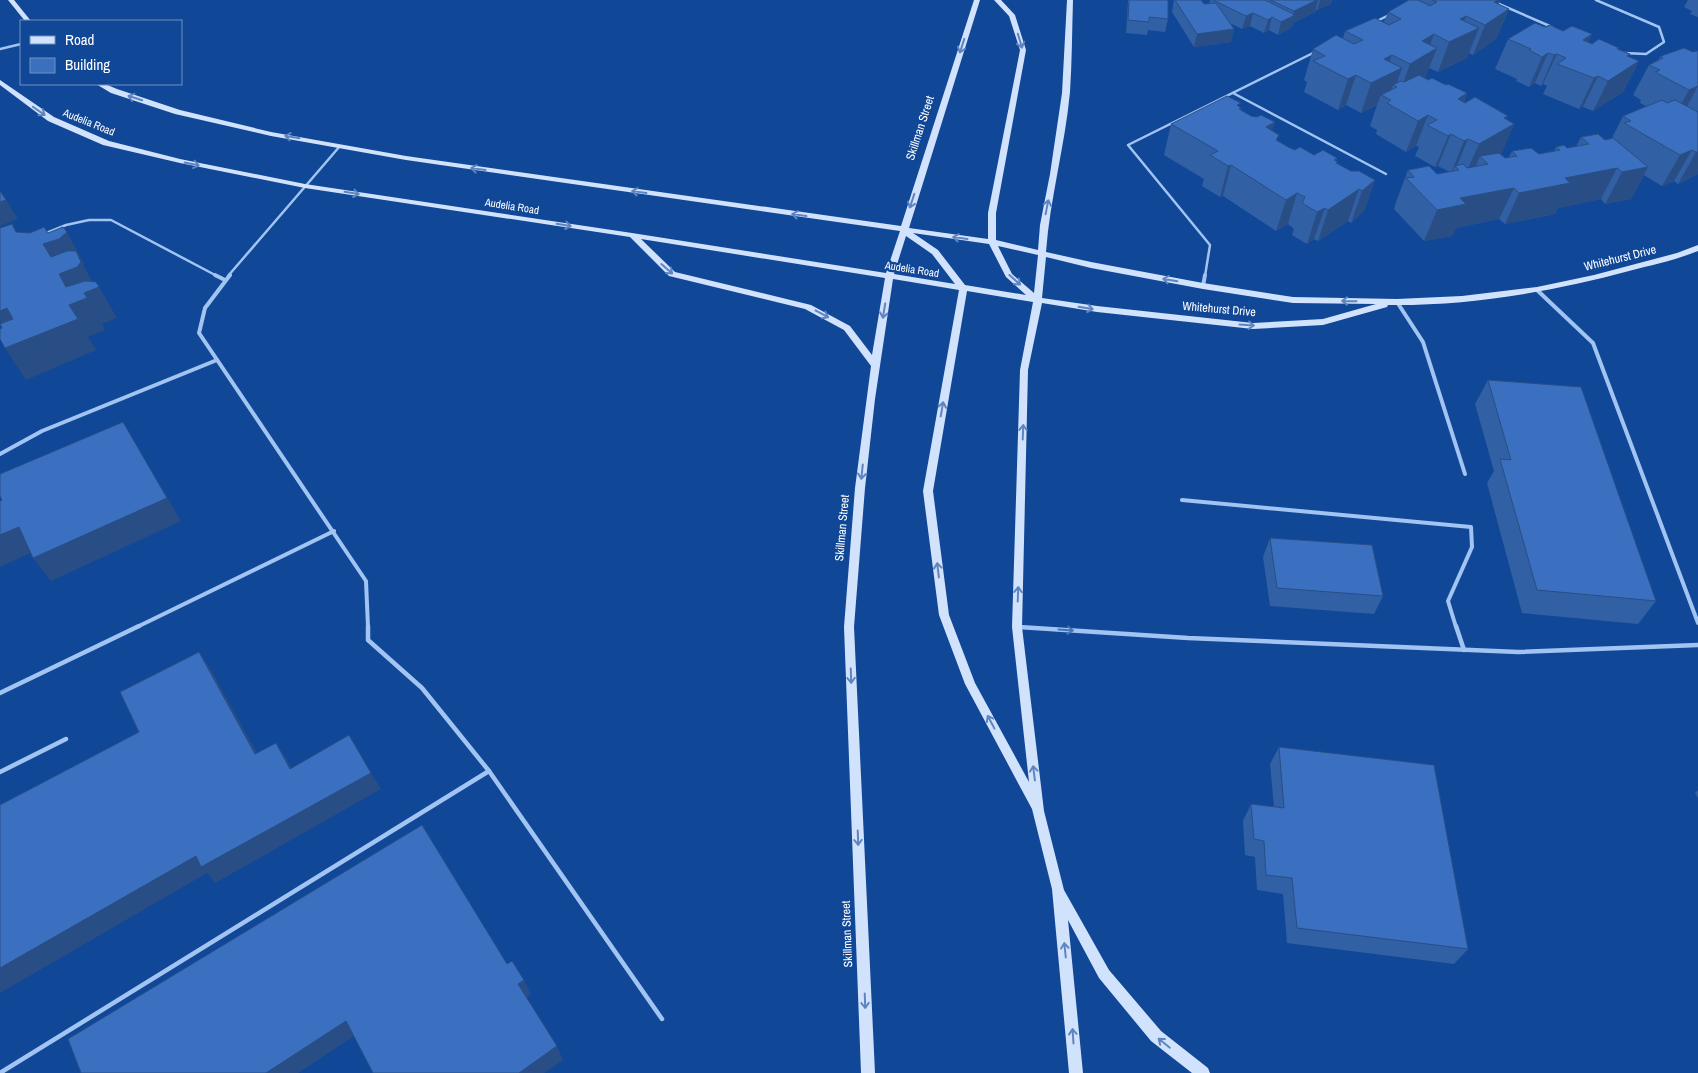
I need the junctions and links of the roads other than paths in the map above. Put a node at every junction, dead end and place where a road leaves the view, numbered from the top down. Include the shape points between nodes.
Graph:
1 (11, 0) edge
2 (977, 0) edge
3 (997, 0) edge
4 (1070, 0) edge
5 (1490, 0) edge
6 (1596, 0) edge
7 (1392, 13) edge
8 (27, 20) edge
9 (1374, 22) edge
10 (1559, 30) edge
11 (20, 44) edge
12 (0, 49) edge
13 (1321, 49) edge
14 (1620, 52) edge
15 (0, 82) edge
16 (102, 85) edge
17 (1233, 93) junction
18 (340, 146) junction
19 (1386, 174) dead end
20 (305, 186) junction
21 (111, 220) joint
22 (903, 230) junction
23 (632, 235) junction
24 (41, 236) edge
25 (992, 242) junction
26 (1698, 248) edge
27 (1042, 255) junction
28 (889, 277) junction
29 (225, 280) junction
30 (1203, 286) junction
31 (963, 289) junction
32 (1536, 290) junction
33 (1038, 300) junction
34 (1397, 302) junction
35 (217, 360) junction
36 (875, 366) junction
37 (0, 454) edge
38 (1465, 474) dead end
39 (1182, 500) dead end
40 (334, 531) junction
41 (1698, 623) edge
42 (1017, 627) junction
43 (1698, 645) edge
44 (1464, 650) junction
45 (0, 693) edge
46 (66, 739) dead end
47 (489, 771) junction
48 (0, 772) edge
49 (1038, 811) junction
50 (1058, 889) junction
51 (662, 1019) dead end
52 (0, 1073) edge
53 (868, 1073) edge
54 (1076, 1073) edge
55 (1202, 1073) edge

1 - 8 main road
2 -> 22 main road, Skillman Street
3 -> 25 main road via 1012,15 1023,50 992,213
27 -> 4 main road via 1066,93
5 - 10 lane
6 - 14 lane via 1659,27 1664,42 1646,54
7 - 9 lane
11 - 12 lane
13 - 17 lane
15 -> 20 main road, Audelia Road via 50,119 106,143
18 -> 16 main road via 178,112
17 - 19 lane
17 - 30 lane via 1128,145 1210,245
18 - 20 lane
22 -> 18 main road
20 -> 23 main road, Audelia Road
20 - 29 lane
21 - 24 lane via 66,225
21 - 29 lane
25 -> 22 main road
22 - 28 main road, Skillman Street
22 - 31 main road via 936,252
23 - 28 main road, Audelia Road
23 -> 36 main road via 672,274 808,307 847,328
25 - 27 main road
25 -> 33 main road via 1009,275
26 - 32 main road, Whitehurst Drive via 1604,275
30 -> 27 main road, Whitehurst Drive
27 - 33 main road
28 - 31 main road, Audelia Road
28 -> 36 main road, Skillman Street
29 - 35 lane via 205,308 199,333
34 -> 30 main road, Whitehurst Drive via 1293,300
31 - 33 main road, Audelia Road
49 -> 31 main road via 970,684 944,615 928,491
32 - 34 main road, Whitehurst Drive via 1462,299
32 - 41 lane via 1593,344
33 -> 34 main road, Whitehurst Drive via 1253,326 1323,322
42 -> 33 main road via 1024,370
34 - 38 lane via 1422,342
35 - 37 lane via 42,431
35 - 40 lane
36 -> 53 main road, Skillman Street via 860,488 849,627
39 - 44 lane via 1471,527 1472,547 1448,601
40 - 45 lane
40 - 47 lane via 366,580 368,640 422,688
42 -> 44 lane
49 -> 42 main road
43 - 44 lane via 1518,652
46 - 48 lane
47 - 51 lane
47 - 52 lane
49 - 50 main road
54 -> 50 main road
55 -> 50 main road via 1156,1036 1104,974

